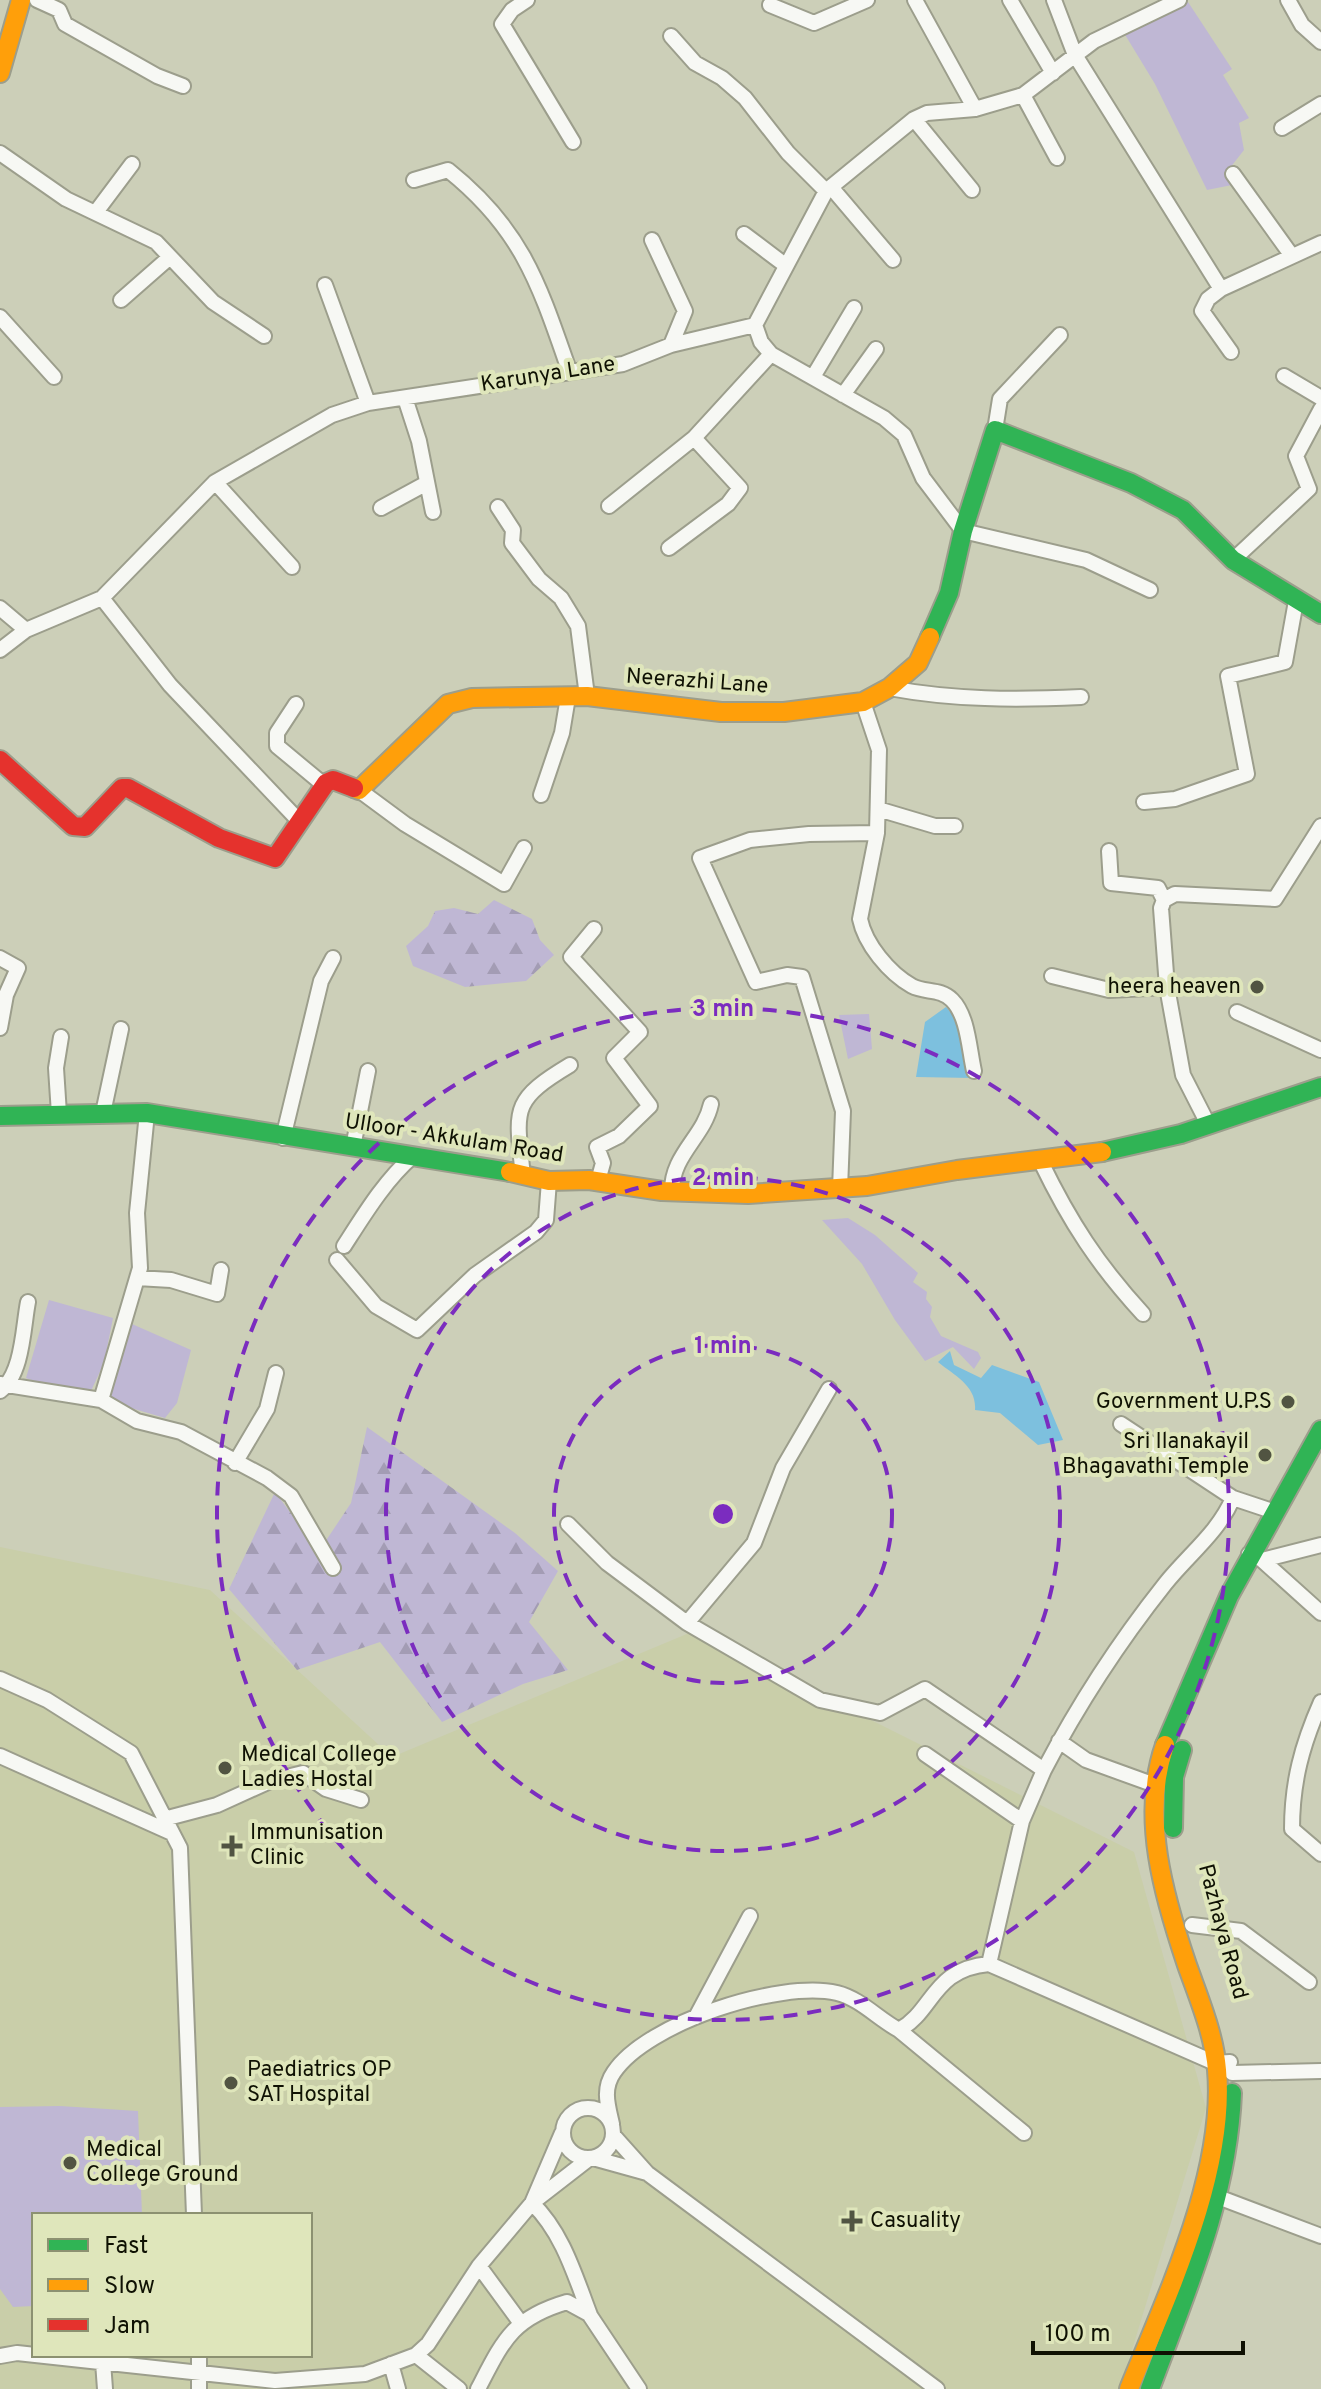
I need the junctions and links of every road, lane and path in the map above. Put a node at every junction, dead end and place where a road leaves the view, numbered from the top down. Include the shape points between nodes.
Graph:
1 (21, 0) edge
2 (37, 0) edge
3 (527, 0) edge
4 (867, 0) edge
5 (915, 0) edge
6 (1010, 0) edge
7 (1054, 0) edge
8 (1179, 0) edge
9 (1288, 0) edge
10 (770, 5) dead end
11 (671, 36) dead end
12 (1321, 42) edge
13 (2, 47) edge
14 (1075, 55) junction
15 (0, 73) edge
16 (1053, 73) junction
17 (183, 86) dead end
18 (1023, 95) junction
19 (1321, 104) edge
20 (975, 109) junction
21 (914, 119) junction
22 (1282, 128) dead end
23 (573, 142) dead end
24 (0, 153) edge
25 (1057, 158) dead end
26 (132, 164) dead end
27 (1233, 174) dead end
28 (414, 180) dead end
29 (828, 189) junction
30 (972, 190) dead end
31 (96, 212) junction
32 (744, 234) dead end
33 (652, 240) dead end
34 (1321, 243) edge
35 (1292, 256) junction
36 (170, 257) junction
37 (893, 260) dead end
38 (785, 265) junction
39 (325, 285) dead end
40 (1221, 289) junction
41 (121, 300) dead end
42 (854, 308) dead end
43 (0, 317) edge
44 (755, 325) junction
45 (1060, 335) dead end
46 (264, 336) dead end
47 (671, 345) junction
48 (876, 349) dead end
49 (1231, 352) dead end
50 (771, 354) junction
51 (569, 370) junction
52 (1284, 376) dead end
53 (54, 377) dead end
54 (813, 377) junction
55 (843, 395) junction
56 (405, 398) junction
57 (1321, 398) edge
58 (368, 403) junction
59 (1321, 409) edge
60 (995, 430) junction
61 (694, 438) junction
62 (215, 482) junction
63 (427, 483) junction
64 (609, 506) dead end
65 (498, 507) dead end
66 (381, 508) dead end
67 (433, 512) dead end
68 (963, 531) junction
69 (669, 548) dead end
70 (1233, 560) junction
71 (292, 567) dead end
72 (1150, 590) dead end
73 (102, 598) junction
74 (1296, 601) junction
75 (0, 608) edge
76 (1321, 614) edge
77 (26, 630) junction
78 (0, 650) edge
79 (889, 688) junction
80 (578, 696) junction
81 (1081, 697) dead end
82 (863, 702) junction
83 (296, 704) dead end
84 (0, 760) edge
85 (324, 785) junction
86 (359, 790) junction
87 (541, 795) dead end
88 (1144, 802) dead end
89 (878, 809) junction
90 (300, 822) junction
91 (955, 826) dead end
92 (1321, 826) edge
93 (877, 833) junction
94 (524, 848) dead end
95 (1109, 851) dead end
96 (1164, 900) junction
97 (594, 929) dead end
98 (0, 958) edge
99 (333, 958) dead end
100 (1052, 976) dead end
101 (1167, 987) junction
102 (1237, 1012) dead end
103 (0, 1028) edge
104 (121, 1029) dead end
105 (61, 1037) dead end
106 (1321, 1050) edge
107 (570, 1065) dead end
108 (368, 1071) dead end
109 (974, 1071) dead end
110 (1321, 1087) edge
111 (711, 1104) dead end
112 (103, 1113) junction
113 (147, 1113) junction
114 (59, 1114) junction
115 (0, 1116) edge
116 (1208, 1124) junction
117 (283, 1138) junction
118 (353, 1147) junction
119 (413, 1156) junction
120 (1041, 1162) junction
121 (523, 1176) junction
122 (549, 1181) junction
123 (598, 1181) junction
124 (840, 1189) junction
125 (672, 1192) junction
126 (344, 1246) dead end
127 (337, 1260) dead end
128 (221, 1270) dead end
129 (137, 1278) junction
130 (28, 1302) dead end
131 (1143, 1314) dead end
132 (276, 1373) dead end
133 (2, 1387) edge
134 (829, 1389) dead end
135 (101, 1400) junction
136 (1121, 1424) dead end
137 (1321, 1430) edge
138 (1321, 1460) edge
139 (235, 1463) junction
140 (1233, 1498) junction
141 (1272, 1511) junction
142 (568, 1524) dead end
143 (1321, 1545) edge
144 (1256, 1557) junction
145 (333, 1568) dead end
146 (1321, 1613) edge
147 (687, 1623) junction
148 (0, 1679) edge
149 (1321, 1702) edge
150 (1059, 1741) junction
151 (925, 1754) dead end
152 (0, 1756) edge
153 (1044, 1770) junction
154 (1155, 1785) junction
155 (361, 1800) dead end
156 (164, 1819) junction
157 (1022, 1821) junction
158 (172, 1833) junction
159 (1321, 1854) edge
160 (750, 1916) dead end
161 (1192, 1925) junction
162 (989, 1964) junction
163 (1309, 1982) dead end
164 (696, 2017) junction
165 (899, 2030) junction
166 (1226, 2066) junction
167 (1321, 2071) edge
168 (613, 2130) junction
169 (562, 2133) junction
170 (1024, 2133) dead end
171 (591, 2158) junction
172 (647, 2173) junction
173 (1218, 2197) junction
174 (532, 2203) junction
175 (194, 2213) edge
176 (1321, 2236) edge
177 (479, 2266) junction
178 (590, 2316) junction
179 (520, 2322) junction
180 (32, 2355) edge
181 (416, 2355) junction
182 (0, 2356) edge
183 (55, 2357) edge
184 (199, 2357) edge
185 (103, 2362) junction
186 (391, 2364) junction
187 (200, 2373) junction
188 (456, 2386) edge
189 (105, 2389) edge
190 (199, 2389) edge
191 (398, 2389) edge
192 (478, 2389) edge
193 (639, 2389) edge
194 (937, 2389) edge
195 (1129, 2389) edge
196 (1150, 2389) edge

1 - 13 main road
2 - 17 street via 59,10 65,24
3 - 23 street via 502,24
4 - 10 street via 814,23
5 - 20 street
6 - 16 street
7 - 14 street
8 - 14 street via 1130,21
9 - 12 street via 1302,25
11 - 29 street via 695,63 745,98 788,153
13 - 15 main road
14 - 16 street
14 - 40 street
16 - 18 street
18 - 20 street
18 - 25 street
19 - 22 street
20 - 21 street
21 - 29 street
21 - 30 street
24 - 31 street via 66,199
26 - 31 street
27 - 35 street
28 - 51 street via 448,170 509,230 537,278
29 - 37 street
29 - 38 street
31 - 36 street via 156,242
32 - 38 street
33 - 47 street via 685,311
34 - 35 street
35 - 40 street
36 - 41 street
36 - 46 street via 213,302
38 - 44 street
39 - 58 street
40 - 49 street via 1202,311
42 - 54 street
43 - 53 street
44 - 47 street, Karunya Lane
44 - 50 street
45 - 60 street via 1000,399
47 - 51 street, Karunya Lane via 623,364
48 - 55 street
50 - 54 street
50 - 61 street
51 - 56 street, Karunya Lane
52 - 57 street
54 - 55 street
55 - 68 street via 904,435 923,478
56 - 58 street, Karunya Lane
56 - 63 street
58 - 62 street, Karunya Lane via 332,415
59 - 70 street via 1296,456 1309,489
60 - 68 main road, Neerazhi Lane
60 - 70 main road via 1131,483 1183,510
61 - 64 street
61 - 69 street via 740,488 728,504
62 - 71 street
62 - 73 street, Karunya Lane
63 - 66 street
63 - 67 street
65 - 80 street via 513,530 512,543 561,598 578,626 584,649
68 - 72 street via 1086,560
68 - 79 main road, Neerazhi Lane via 949,593 918,663
70 - 74 main road
73 - 77 street, Karunya Lane
73 - 90 street via 170,685
74 - 76 main road
74 - 88 street via 1285,662 1228,676 1247,774 1175,799
75 - 77 street
77 - 78 street, Karunya Lane
79 - 81 street via 1018,700
79 - 82 main road, Neerazhi Lane
80 - 82 main road, Neerazhi Lane via 721,712 784,712
80 - 86 main road, Neerazhi Lane via 472,698 448,704
80 - 87 street
82 - 89 street via 879,750
83 - 85 street via 277,733 277,746
84 - 90 main road via 73,826 85,827 122,788 134,787 167,809 267,857 275,858
85 - 86 main road via 333,780
85 - 90 main road
86 - 94 street via 504,884
89 - 91 street via 935,826
89 - 93 street
92 - 96 street via 1275,899 1175,894
93 - 109 street via 862,932 914,987 938,991 960,1010
93 - 124 street via 750,840 700,858 756,982 802,977 843,1111
95 - 96 street via 1111,883 1158,888
96 - 101 street
97 - 123 street via 571,957 640,1032 614,1058 650,1106 619,1136 597,1147 603,1163
98 - 103 street via 18,968
99 - 117 street via 321,981
100 - 101 street via 1109,990
101 - 116 street via 1183,1075
102 - 106 street
104 - 112 street
105 - 114 street via 56,1068
107 - 121 street via 534,1087 522,1103
108 - 118 street
110 - 116 main road, Ulloor - Akkulam Road
111 - 125 street via 672,1172
112 - 113 main road, Ulloor - Akkulam Road
112 - 114 main road, Ulloor - Akkulam Road
113 - 117 main road, Ulloor - Akkulam Road
113 - 129 street
114 - 115 main road, Ulloor - Akkulam Road
116 - 120 main road, Ulloor - Akkulam Road via 1144,1143
117 - 118 main road, Ulloor - Akkulam Road
118 - 119 main road, Ulloor - Akkulam Road
119 - 121 main road, Ulloor - Akkulam Road
119 - 126 street via 395,1172
120 - 124 main road, Ulloor - Akkulam Road
120 - 131 street via 1068,1219
121 - 122 main road, Ulloor - Akkulam Road
122 - 123 main road, Ulloor - Akkulam Road
122 - 127 street via 546,1220 536,1232 475,1275 417,1330 376,1306
123 - 125 main road, Ulloor - Akkulam Road
124 - 125 main road, Ulloor - Akkulam Road
128 - 129 street via 217,1294 171,1280
129 - 135 street
130 - 133 street via 16,1364
132 - 139 street via 267,1409
133 - 135 street
134 - 147 street via 783,1468 754,1543
135 - 139 street via 137,1421 181,1432
136 - 140 street
137 - 141 main road
138 - 144 main road, Pazhaya Road
139 - 145 street via 291,1496
140 - 141 street
140 - 150 street via 1223,1522 1165,1583
141 - 144 main road
142 - 147 street via 607,1563
143 - 144 street
144 - 146 street
144 - 154 main road via 1195,1670
144 - 161 main road, Pazhaya Road via 1174,1777 1174,1841
147 - 153 street via 820,1700 880,1713 925,1689
148 - 156 street via 47,1700 131,1753
149 - 159 street via 1292,1788 1292,1829
150 - 153 street
150 - 154 street via 1086,1760
151 - 157 street
152 - 158 street
153 - 157 street
154 - 166 main road via 1175,1929
155 - 156 street via 326,1789 303,1773
156 - 158 street
157 - 162 street
158 - 175 street via 180,1848
160 - 164 street
161 - 163 street via 1241,1931
161 - 166 main road, Pazhaya Road
162 - 165 street via 972,1966 946,1981
162 - 166 street
164 - 165 street via 802,1990 862,2004
164 - 168 street via 639,2046 613,2072 605,2094
165 - 170 street
166 - 167 street
166 - 173 main road, Pazhaya Road via 1232,2140
166 - 195 main road via 1210,2153
168 - 169 street via 603,2112 589,2107 574,2111
168 - 171 street via 603,2154
168 - 172 street
169 - 171 street via 571,2153
169 - 174 street
171 - 172 street
171 - 174 street
172 - 194 street
173 - 176 street
173 - 196 main road, Pazhaya Road
174 - 177 street
174 - 178 street via 555,2231
177 - 179 street
177 - 181 street
178 - 179 street via 567,2302
178 - 193 street
179 - 192 street via 504,2339
180 - 182 street
181 - 186 street
181 - 188 street
183 - 185 street
184 - 187 street
185 - 187 street
185 - 189 street
186 - 187 street via 365,2374 275,2381
186 - 191 street
187 - 190 street

